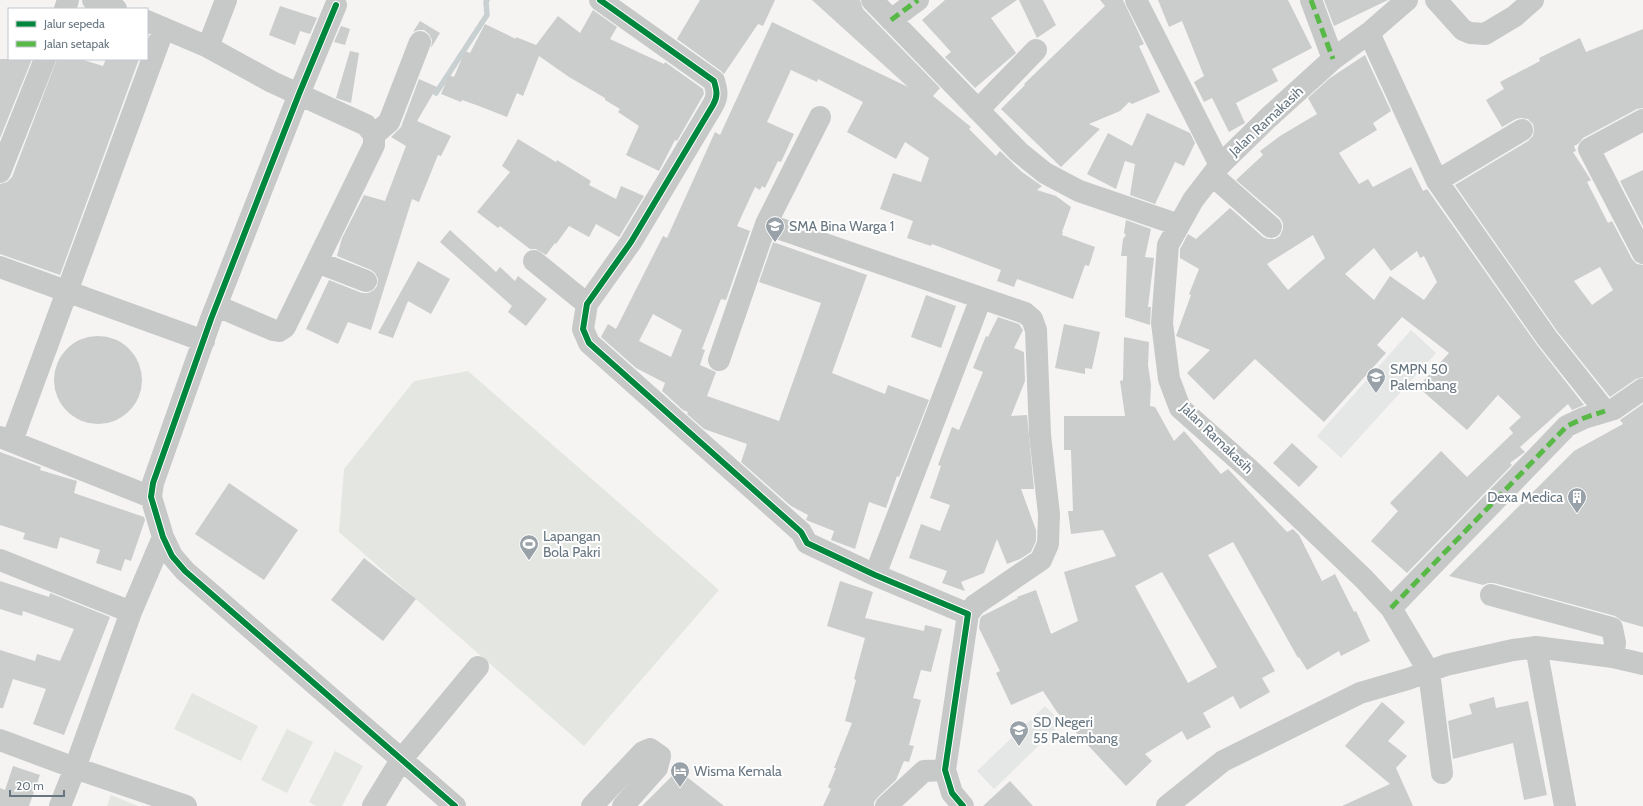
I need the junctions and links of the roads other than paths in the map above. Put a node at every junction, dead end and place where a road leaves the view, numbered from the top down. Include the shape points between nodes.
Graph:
1 (93, 0) edge
2 (226, 0) edge
3 (600, 0) edge
4 (872, 0) edge
5 (918, 0) edge
6 (1136, 0) edge
7 (1311, 0) edge
8 (1407, 0) edge
9 (1436, 0) edge
10 (1533, 0) edge
11 (336, 5) dead end
12 (113, 8) edge
13 (891, 20) junction
14 (156, 24) edge
15 (1369, 33) junction
16 (420, 42) dead end
17 (208, 47) junction
18 (148, 48) edge
19 (1036, 50) dead end
20 (1333, 59) junction
21 (45, 60) edge
22 (144, 60) edge
23 (299, 94) junction
24 (978, 110) junction
25 (820, 117) dead end
26 (1643, 120) edge
27 (1522, 130) dead end
28 (374, 135) junction
29 (1216, 170) junction
30 (0, 172) edge
31 (1437, 181) junction
32 (766, 224) junction
33 (1179, 225) junction
34 (1271, 227) dead end
35 (1643, 254) edge
36 (534, 260) dead end
37 (317, 262) junction
38 (0, 267) edge
39 (366, 281) dead end
40 (68, 292) junction
41 (981, 298) junction
42 (587, 304) junction
43 (217, 306) junction
44 (204, 341) junction
45 (719, 360) dead end
46 (1643, 389) edge
47 (1605, 411) junction
48 (6, 439) edge
49 (151, 497) junction
50 (163, 537) junction
51 (0, 560) edge
52 (875, 574) junction
53 (1491, 595) dead end
54 (1391, 608) junction
55 (131, 612) junction
56 (968, 614) junction
57 (1536, 647) junction
58 (1613, 657) junction
59 (1643, 664) edge
60 (478, 667) dead end
61 (1428, 672) junction
62 (0, 740) edge
63 (401, 760) junction
64 (75, 768) junction
65 (945, 770) junction
66 (1442, 773) dead end
67 (60, 806) edge
68 (186, 806) edge
69 (373, 806) edge
70 (455, 806) edge
71 (592, 806) edge
72 (623, 806) edge
73 (886, 806) edge
74 (963, 806) edge
75 (1167, 806) edge
76 (1566, 806) edge

1 - 12 street
2 - 17 street
3 - 42 street via 714,81 717,98 631,242
4 - 13 street
5 - 13 street
6 - 29 street
7 - 20 street
8 - 15 street, Jalan Ramakasih
9 - 10 street via 1463,30 1485,34 1514,16
11 - 23 street
13 - 24 street
14 - 17 street
14 - 18 street
15 - 20 street, Jalan Ramakasih
15 - 31 street
16 - 28 street via 389,122
17 - 23 street
19 - 24 street
20 - 29 street, Jalan Ramakasih
21 - 30 street
22 - 40 street
23 - 28 street via 366,125
23 - 43 street
24 - 33 street via 1019,152 1045,173 1079,191
25 - 32 street
26 - 35 street via 1590,149
27 - 31 street
28 - 37 street via 374,145
29 - 33 street, Jalan Ramakasih via 1193,200
29 - 34 street
31 - 47 street via 1547,338
32 - 41 street
32 - 45 street
33 - 54 street, Jalan Ramakasih via 1168,244 1162,323 1169,379 1180,408 1250,470
36 - 42 street
37 - 39 street
37 - 43 street via 285,327 279,331
38 - 40 street
40 - 44 street
40 - 48 street
41 - 52 street
41 - 56 street via 1025,313 1032,319 1036,330 1040,434 1049,514 1048,544 1041,560 975,605
42 - 52 street via 583,329 589,343 801,532 808,543
43 - 44 street
44 - 49 street via 153,484
46 - 47 street via 1614,409
47 - 54 street via 1567,426
48 - 49 street
49 - 50 street
50 - 55 street
50 - 63 street via 172,556 185,571
51 - 55 street
52 - 56 street
53 - 58 street via 1612,628 1615,643
54 - 61 street, Jalan Ramakasih
55 - 64 street
56 - 65 street
57 - 58 street
57 - 61 street via 1512,650
57 - 76 street
58 - 59 street
60 - 63 street
61 - 66 street
61 - 75 street via 1360,693 1223,761
62 - 64 street
63 - 69 street
63 - 70 street
64 - 67 street
64 - 68 street
65 - 73 street via 924,770
65 - 74 street via 952,793
71 - 72 street via 643,752 650,749 660,756 657,768

